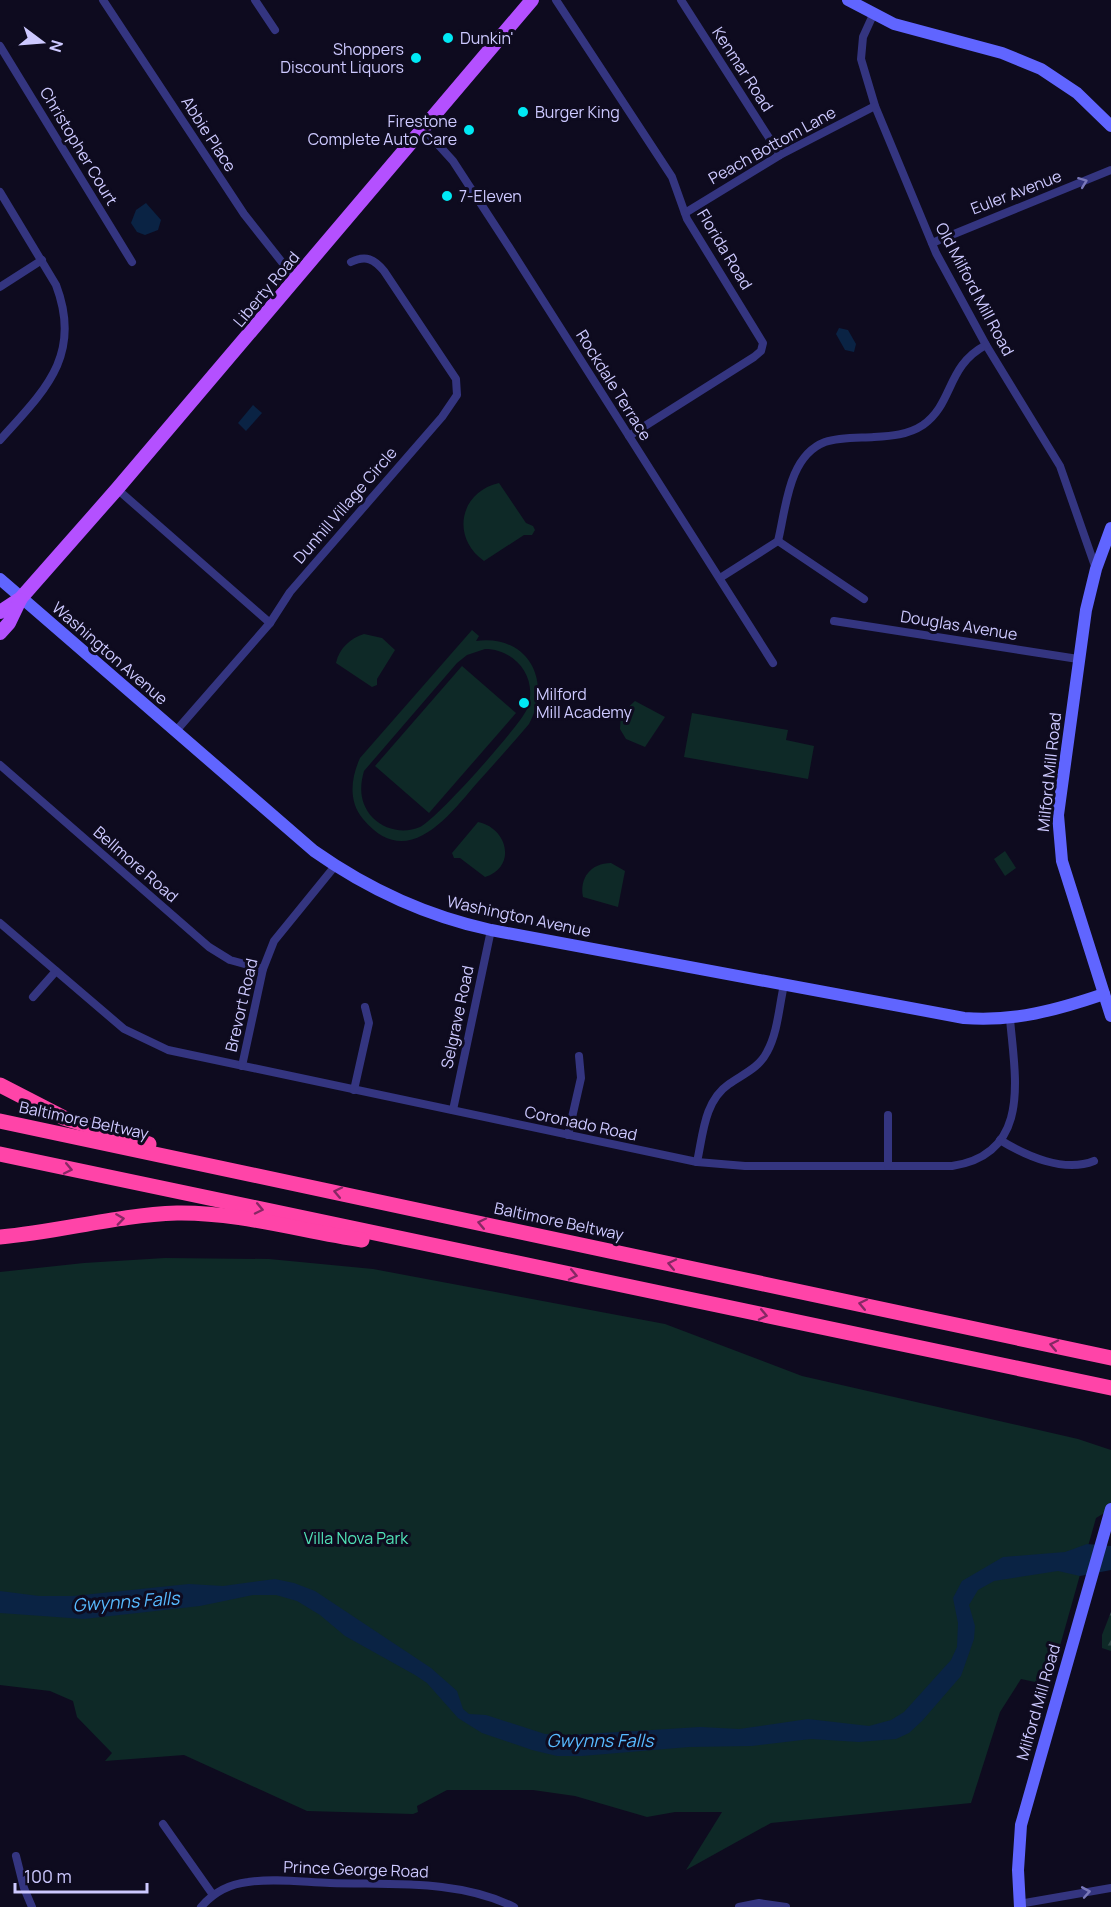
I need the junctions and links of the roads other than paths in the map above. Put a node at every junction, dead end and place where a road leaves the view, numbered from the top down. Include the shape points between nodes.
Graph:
1 (103, 0) edge
2 (255, 0) edge
3 (532, 0) edge
4 (556, 0) edge
5 (681, 0) edge
6 (848, 0) edge
7 (873, 15) junction
8 (274, 30) dead end
9 (0, 46) edge
10 (875, 106) junction
11 (1111, 126) edge
12 (423, 128) junction
13 (780, 155) junction
14 (1111, 170) edge
15 (0, 192) edge
16 (685, 213) junction
17 (932, 243) junction
18 (42, 260) junction
19 (132, 262) dead end
20 (351, 262) dead end
21 (298, 277) junction
22 (0, 287) edge
23 (986, 345) junction
24 (629, 436) junction
25 (0, 441) edge
26 (117, 489) junction
27 (1111, 528) edge
28 (778, 542) junction
29 (1096, 569) junction
30 (720, 578) junction
31 (0, 579) edge
32 (21, 598) junction
33 (864, 599) dead end
34 (0, 612) edge
35 (834, 621) dead end
36 (270, 623) junction
37 (0, 633) edge
38 (1078, 659) junction
39 (773, 663) dead end
40 (175, 732) junction
41 (0, 765) edge
42 (335, 866) junction
43 (0, 923) edge
44 (491, 930) junction
45 (263, 969) junction
46 (56, 971) junction
47 (784, 985) junction
48 (1104, 994) junction
49 (33, 997) dead end
50 (365, 1006) dead end
51 (1111, 1016) edge
52 (1010, 1019) junction
53 (579, 1056) dead end
54 (242, 1066) junction
55 (0, 1085) edge
56 (354, 1090) junction
57 (453, 1110) junction
58 (888, 1115) dead end
59 (0, 1121) edge
60 (568, 1135) junction
61 (1000, 1140) junction
62 (0, 1154) edge
63 (188, 1160) junction
64 (1094, 1161) dead end
65 (697, 1162) junction
66 (888, 1166) junction
67 (0, 1237) edge
68 (544, 1269) junction
69 (1111, 1358) edge
70 (1110, 1388) edge
71 (1111, 1509) edge
72 (163, 1824) dead end
73 (16, 1856) dead end
74 (1111, 1888) edge
75 (213, 1894) junction
76 (1019, 1906) edge
77 (32, 1907) edge
78 (201, 1907) edge
79 (514, 1907) edge
80 (740, 1907) edge
81 (786, 1907) edge

1 - 21 street, Abbie Place via 238,206
2 - 8 street
3 - 12 main road, Liberty Road
4 - 16 street, Florida Road via 672,177
5 - 13 street, Kenmar Road
6 - 7 main road
7 - 10 street, Old Milford Mill Road via 863,37 861,59
7 - 11 main road via 918,32 1002,53 1041,69 1077,93
9 - 19 street, Christopher Court
10 - 13 street, Peach Bottom Lane
10 - 17 street, Old Milford Mill Road
12 - 21 main road, Liberty Road
12 - 24 street, Rockdale Terrace via 453,161
13 - 16 street, Peach Bottom Lane
17 -> 14 street, Euler Avenue
15 - 18 street
16 - 24 street, Florida Road via 763,346 754,357
17 - 23 street, Old Milford Mill Road
18 - 22 street
18 - 25 street via 62,301 64,347 53,377
20 - 36 street, Dunhill Village Circle via 371,259 384,271 456,379 457,395 290,592
21 - 26 main road, Liberty Road
23 - 28 street via 960,365 937,412 914,430 827,441 810,453 794,475
23 - 29 street, Old Milford Mill Road via 1060,466
24 - 30 street, Rockdale Terrace
26 - 32 main road, Liberty Road
26 - 36 street
27 - 29 main road, Milford Mill Road
28 - 30 street
28 - 33 street
29 - 38 main road, Milford Mill Road
30 - 39 street, Rockdale Terrace
31 - 32 main road, Washington Avenue
32 - 34 main road, Liberty Road
32 - 37 main road, Liberty Road
32 - 40 main road, Washington Avenue
35 - 38 street, Douglas Avenue
36 - 40 street
38 - 48 main road, Milford Mill Road via 1058,839
40 - 42 main road, Washington Avenue via 286,829
41 - 45 street, Bellmore Road via 208,947 230,960
42 - 44 main road, Washington Avenue via 416,908
42 - 45 street, Brevort Road via 282,928
43 - 46 street, Coronado Road
44 - 47 main road, Washington Avenue
44 - 57 street, Selgrave Road
45 - 54 street, Brevort Road
46 - 49 street
46 - 54 street, Coronado Road via 138,1037 168,1050
47 - 52 main road, Washington Avenue via 964,1018
47 - 65 street via 767,1053 756,1067 722,1090 711,1105
48 - 51 main road, Milford Mill Road
48 - 52 main road, Washington Avenue via 1037,1015
50 - 56 street via 369,1023
52 - 61 street, Coronado Road via 1016,1098 1011,1120
53 - 60 street via 581,1078
54 - 56 street, Coronado Road
55 - 63 highway via 64,1118 137,1139
56 - 57 street, Coronado Road
57 - 60 street, Coronado Road
58 - 66 street
59 - 63 highway, Baltimore Beltway
60 - 65 street, Coronado Road
61 - 64 street via 1044,1160 1081,1165
61 - 66 street, Coronado Road via 982,1157 963,1165
62 -> 68 highway
69 -> 63 highway, Baltimore Beltway
65 - 66 street, Coronado Road
67 -> 68 highway via 147,1215 202,1214
68 -> 70 highway
71 - 76 main road, Milford Mill Road via 1021,1825
72 - 75 street
73 - 77 street
76 -> 74 street
75 - 78 street, Prince George Road
75 - 79 street, Prince George Road via 238,1884 262,1881 434,1886 484,1895
80 - 81 street via 759,1903

